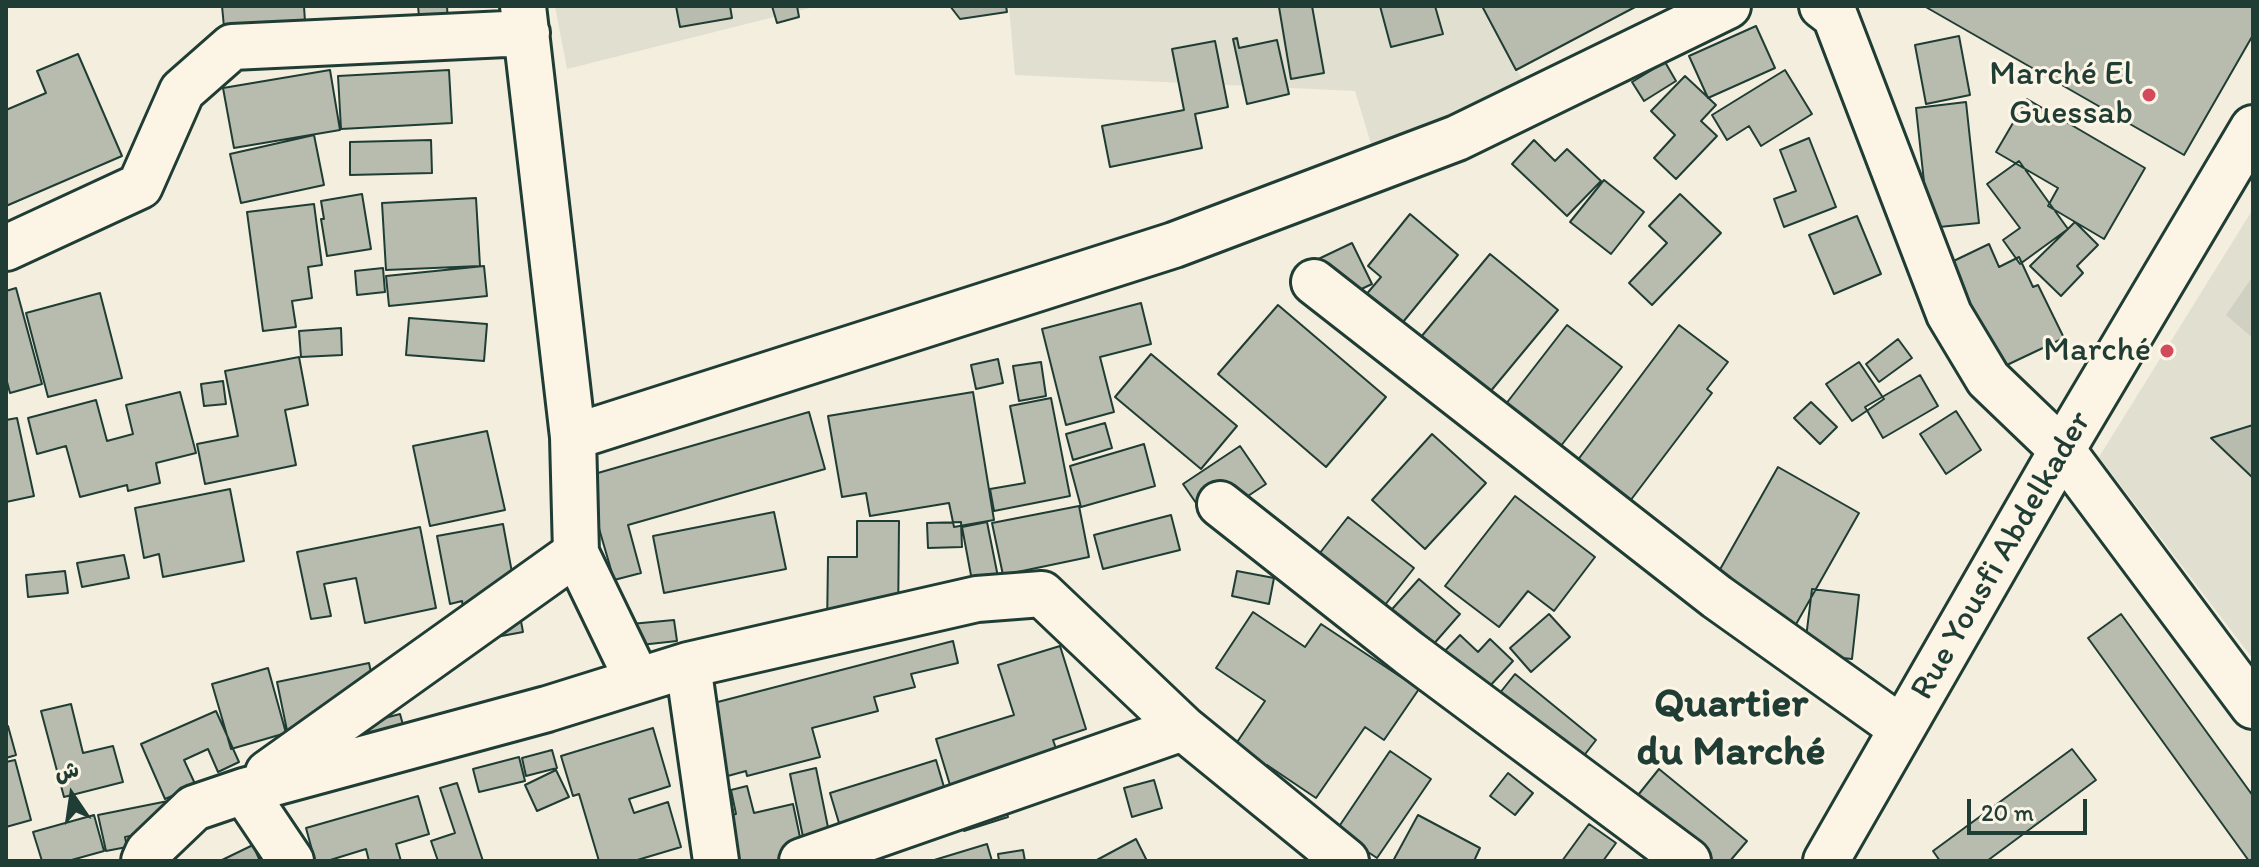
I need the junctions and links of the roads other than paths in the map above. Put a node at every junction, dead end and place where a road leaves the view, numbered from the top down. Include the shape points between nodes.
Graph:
1 (1728, 6) edge
2 (1822, 6) edge
3 (525, 20) edge
4 (2247, 153) edge
5 (6, 248) edge
6 (1314, 282) dead end
7 (573, 437) junction
8 (2062, 450) junction
9 (1220, 504) dead end
10 (576, 553) junction
11 (688, 665) junction
12 (637, 679) junction
13 (2253, 706) edge
14 (1183, 728) junction
15 (1901, 728) junction
16 (244, 791) junction
17 (144, 861) edge
18 (291, 861) edge
19 (716, 861) edge
20 (802, 861) edge
21 (1346, 861) edge
22 (1688, 861) edge
23 (1826, 861) edge

1 - 7 street via 1457,138 1174,245
2 - 8 street via 1835,16 1949,314 1988,379
3 - 5 street via 232,47 182,91 140,186
3 - 7 street
4 - 8 street, Rue Yousfi Abdelkader
6 - 15 street via 1717,597
7 - 10 street
8 - 13 street
8 - 15 street, Rue Yousfi Abdelkader
9 - 22 street
10 - 12 street
10 - 16 street
11 - 12 street
11 - 14 street via 977,599 1042,594
11 - 19 street
12 - 16 street via 547,709
14 - 20 street
14 - 21 street
15 - 23 street, Rue Yousfi Abdelkader
16 - 17 street via 194,808
16 - 18 street

